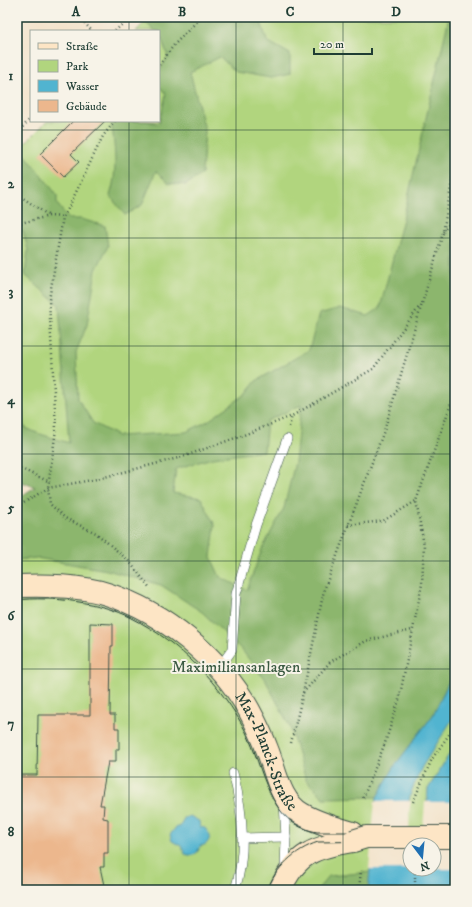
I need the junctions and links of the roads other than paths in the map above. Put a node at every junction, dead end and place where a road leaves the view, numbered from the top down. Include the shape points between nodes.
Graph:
1 (287, 439) dead end
2 (17, 586) edge
3 (218, 669) junction
4 (233, 773) dead end
5 (283, 795) junction
6 (286, 837) junction
7 (357, 837) junction
8 (455, 837) edge
9 (242, 838) junction
10 (282, 885) edge
11 (235, 890) edge

1 - 3 lane via 256,525 236,594 232,650
2 - 3 main road, Max-Planck-Straße via 78,588 107,594 161,619 192,642
3 - 5 main road, Max-Planck-Straße via 234,688 259,728
4 - 9 lane via 240,800
5 - 6 lane
5 - 7 main road, Max-Planck-Straße via 301,814
6 - 9 lane
6 - 10 lane
7 - 8 main road, bridge
7 - 10 main road via 309,851 296,861
9 - 11 lane

